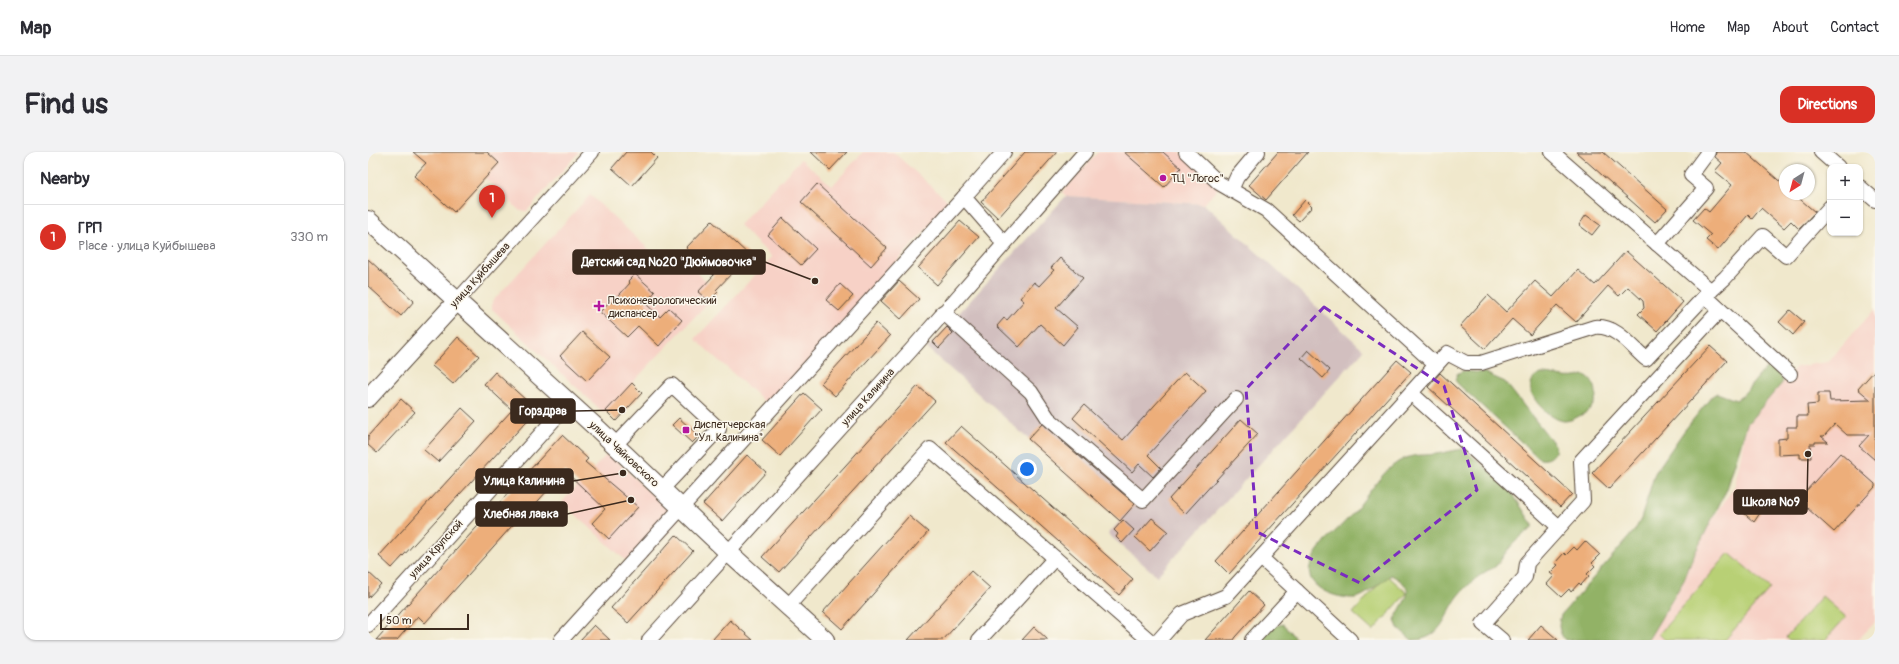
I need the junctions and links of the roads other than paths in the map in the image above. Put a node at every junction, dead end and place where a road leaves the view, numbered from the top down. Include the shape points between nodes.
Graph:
1 (592, 152) edge
2 (1004, 152) edge
3 (1085, 152) edge
4 (1186, 152) edge
5 (1258, 152) edge
6 (1552, 152) edge
7 (1708, 152) edge
8 (1821, 152) edge
9 (1835, 164) edge
10 (1231, 190) junction
11 (1863, 190) edge
12 (964, 197) junction
13 (1875, 200) edge
14 (1827, 210) edge
15 (368, 220) edge
16 (1003, 244) junction
17 (1657, 244) junction
18 (1708, 294) junction
19 (457, 301) junction
20 (1720, 310) junction
21 (943, 312) junction
22 (1436, 365) junction
23 (1790, 374) dead end
24 (1411, 393) junction
25 (368, 398) edge
26 (1236, 400) dead end
27 (569, 403) junction
28 (615, 445) junction
29 (662, 490) junction
30 (682, 508) junction
31 (1559, 527) junction
32 (728, 552) junction
33 (1055, 558) junction
34 (1261, 558) junction
35 (1297, 591) junction
36 (788, 606) junction
37 (368, 624) edge
38 (561, 640) edge
39 (649, 640) edge
40 (825, 640) edge
41 (979, 640) edge
42 (1149, 640) edge
43 (1159, 640) edge
44 (1252, 640) edge
45 (1350, 640) edge
46 (1502, 640) edge

1 - 19 street, улица Куйбышева
2 - 12 street
3 - 16 street, улица Калинина
4 - 10 street via 1219,183
5 - 10 street via 1237,177
6 - 17 street
7 - 17 street via 1691,175 1706,188
8 - 9 street
10 - 22 street via 1266,210
11 - 13 street
12 - 16 street
12 - 30 street
14 - 18 street via 1786,256 1762,236
15 - 19 main road, улица Чайковского
16 - 21 street, улица Калинина
17 - 18 street
18 - 20 street
18 - 22 street via 1646,359 1616,332 1603,326 1481,363 1466,363 1446,353
19 - 25 main road, улица Куйбышева
19 - 27 main road, улица Чайковского
20 - 23 street
20 - 31 street via 1581,461 1583,501
21 - 26 street via 1031,392 1048,418 1143,500
21 - 32 street, улица Калинина
22 - 24 street
24 - 31 street
24 - 34 street
27 - 28 main road, улица Чайковского
27 - 37 street, улица Крупской
28 - 29 main road, улица Чайковского
28 - 29 street via 672,385 719,429
29 - 30 main road, улица Чайковского
30 - 32 main road, улица Чайковского
30 - 38 street
31 - 46 street via 1527,563 1524,577 1483,624
32 - 36 main road, улица Чайковского
32 - 39 street, улица Калинина
33 - 36 street via 930,449
33 - 41 street
33 - 42 street
34 - 35 street
34 - 43 street via 1226,596 1182,614
35 - 44 street
35 - 45 street
36 - 40 main road, улица Чайковского

